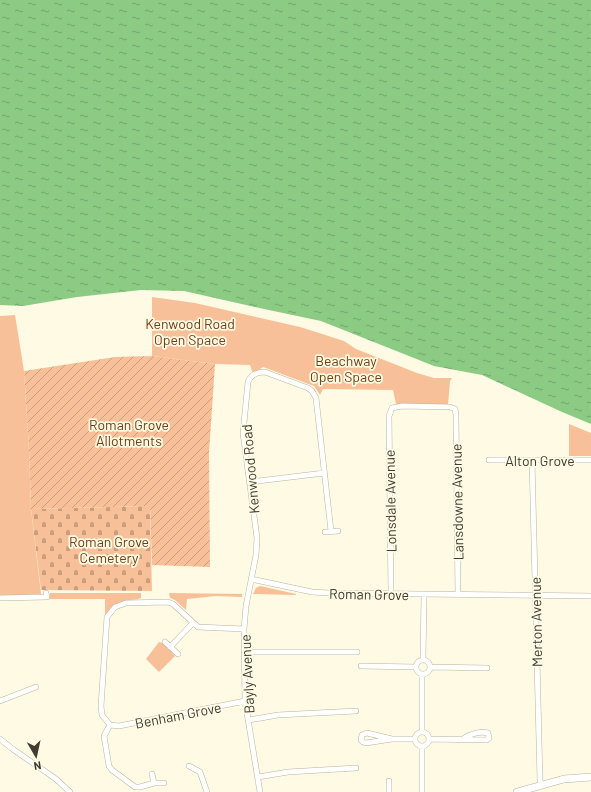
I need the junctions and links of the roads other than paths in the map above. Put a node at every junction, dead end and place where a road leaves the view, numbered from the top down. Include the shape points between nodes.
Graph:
1 (392, 408) joint
2 (489, 460) dead end
3 (532, 460) junction
4 (591, 460) edge
5 (324, 473) junction
6 (249, 482) junction
7 (338, 531) dead end
8 (251, 579) junction
9 (46, 593) dead end
10 (391, 594) junction
11 (424, 595) junction
12 (458, 595) junction
13 (536, 596) junction
14 (591, 596) edge
15 (0, 598) edge
16 (193, 622) junction
17 (244, 629) junction
18 (165, 642) dead end
19 (170, 647) junction
20 (246, 652) junction
21 (357, 652) dead end
22 (178, 654) dead end
23 (423, 660) junction
24 (361, 666) dead end
25 (416, 667) junction
26 (430, 667) junction
27 (487, 668) dead end
28 (422, 674) junction
29 (36, 687) dead end
30 (245, 701) junction
31 (0, 702) edge
32 (356, 710) dead end
33 (249, 720) junction
34 (110, 725) junction
35 (422, 732) junction
36 (0, 739) edge
37 (392, 739) junction
38 (416, 739) junction
39 (429, 739) junction
40 (464, 739) dead end
41 (422, 746) junction
42 (189, 766) dead end
43 (356, 768) dead end
44 (152, 774) dead end
45 (258, 777) junction
46 (591, 777) edge
47 (389, 781) dead end
48 (154, 783) junction
49 (164, 783) dead end
50 (541, 785) junction
51 (70, 792) edge
52 (207, 792) edge
53 (260, 792) edge
54 (389, 792) edge
55 (422, 792) edge
56 (517, 792) edge

1 - 10 street, Lonsdale Avenue via 389,416
1 - 12 street, Lansdowne Avenue via 450,406 455,409
2 - 3 street, Alton Grove
3 - 4 street, Alton Grove
3 - 13 street, Merton Avenue
5 - 6 street
5 - 6 street, Kenwood Road via 316,398 312,391 271,374 258,372 250,377 248,382 243,433
5 - 7 street, Kenwood Road via 328,532
6 - 8 street, Kenwood Road via 257,538
8 - 10 street, Roman Grove via 312,592
8 - 17 street, Bayly Avenue
9 - 15 street via 47,597
10 - 11 street, Roman Grove
11 - 12 street, Roman Grove
11 - 23 street
12 - 13 street, Roman Grove
13 - 14 street, Roman Grove
13 - 50 street, Merton Avenue
16 - 17 street via 201,628
16 - 19 street
16 - 34 street via 168,602 126,603 115,607 107,618 101,706 102,715
17 - 20 street, Bayly Avenue
18 - 19 street
19 - 22 street
20 - 21 street
20 - 30 street, Bayly Avenue
23 - 25 street via 417,663
23 - 26 street via 428,662
24 - 25 street
25 - 28 street
26 - 27 street
26 - 28 street
28 - 35 street
29 - 31 street
30 - 33 street, Bayly Avenue
30 - 34 street, Benham Grove via 119,726
32 - 33 street via 278,715
33 - 45 street, Bayly Avenue
34 - 48 street via 104,736 109,766 112,770 135,786
35 - 38 street
35 - 39 street
36 - 51 street
37 - 37 street via 366,744 361,737 366,733
37 - 38 street
38 - 41 street via 417,744
39 - 40 street
39 - 41 street via 427,744
41 - 55 street
42 - 52 street via 200,772
43 - 45 street via 288,772
44 - 48 street
45 - 53 street, Bayly Avenue
46 - 50 street via 564,779
47 - 54 street
48 - 49 street
50 - 56 street

